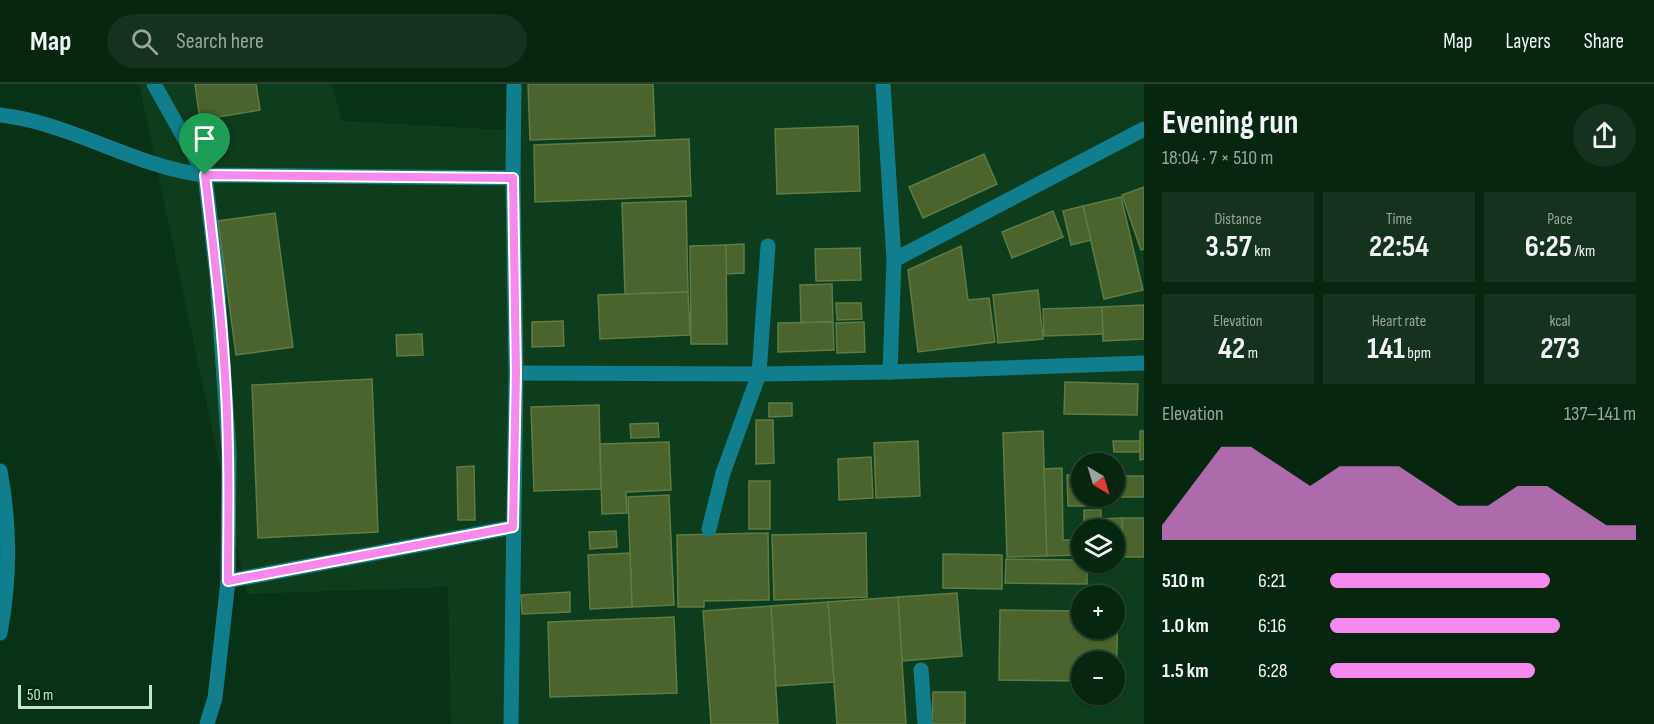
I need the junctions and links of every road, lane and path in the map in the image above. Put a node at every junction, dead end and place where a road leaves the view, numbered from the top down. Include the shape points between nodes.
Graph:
1 (154, 84) edge
2 (514, 84) edge
3 (884, 84) edge
4 (0, 115) edge
5 (1144, 129) edge
6 (205, 175) junction
7 (513, 178) junction
8 (768, 246) dead end
9 (894, 260) junction
10 (1144, 363) edge
11 (890, 372) junction
12 (516, 373) junction
13 (759, 374) junction
14 (0, 471) edge
15 (513, 527) junction
16 (709, 529) dead end
17 (228, 581) junction
18 (0, 633) edge
19 (921, 670) dead end
20 (207, 724) edge
21 (511, 724) edge
22 (926, 724) edge

1 - 6 street
2 - 7 street
3 - 9 street
4 - 6 street via 20,117 91,138 163,166
5 - 9 street
6 - 7 street
6 - 17 street via 217,276 227,429
7 - 12 street
8 - 13 street
9 - 11 street
10 - 11 street
11 - 13 street
12 - 13 street
12 - 15 street
13 - 16 street via 723,472
14 - 18 street via 8,550
15 - 17 street
15 - 21 street
17 - 20 street via 215,698
19 - 22 street

